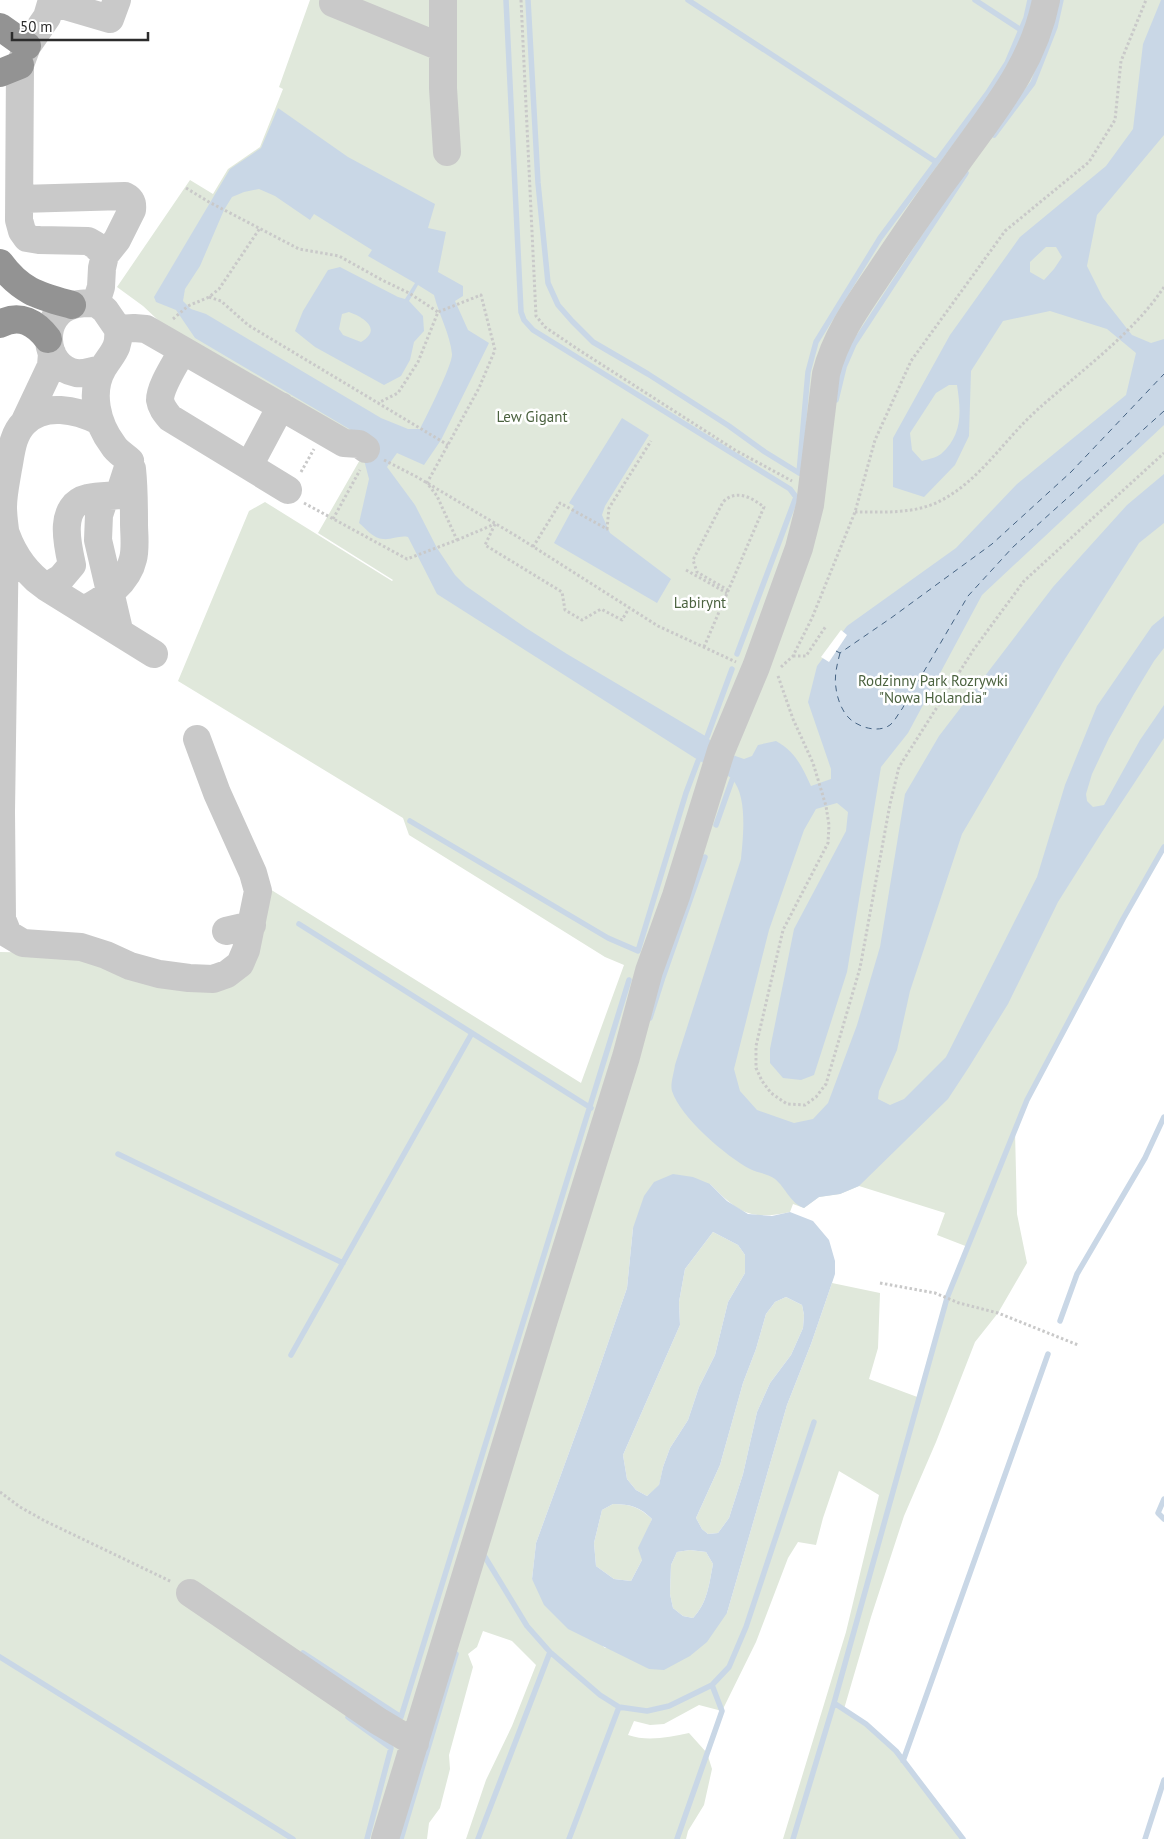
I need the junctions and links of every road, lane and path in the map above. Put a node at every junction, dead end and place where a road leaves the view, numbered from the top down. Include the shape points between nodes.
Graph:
1 (117, 0) edge
2 (443, 0) edge
3 (521, 0) edge
4 (1046, 0) edge
5 (1146, 0) edge
6 (52, 1) edge
7 (333, 3) dead end
8 (0, 27) edge
9 (443, 48) junction
10 (17, 65) edge
11 (447, 152) dead end
12 (186, 188) dead end
13 (20, 199) junction
14 (260, 228) junction
15 (105, 255) junction
16 (0, 263) edge
17 (1164, 287) edge
18 (209, 297) junction
19 (84, 304) junction
20 (438, 312) junction
21 (179, 313) dead end
22 (0, 324) edge
23 (118, 329) junction
24 (50, 346) junction
25 (182, 351) junction
26 (103, 368) junction
27 (378, 403) junction
28 (281, 406) junction
29 (25, 421) junction
30 (99, 421) junction
31 (651, 441) dead end
32 (448, 445) junction
33 (1164, 453) edge
34 (364, 459) joint
35 (130, 461) junction
36 (390, 463) dead end
37 (249, 466) junction
38 (155, 478) dead end
39 (427, 483) junction
40 (812, 489) junction
41 (288, 490) dead end
42 (104, 496) junction
43 (855, 512) junction
44 (494, 524) junction
45 (5, 530) junction
46 (457, 540) junction
47 (533, 547) junction
48 (100, 553) junction
49 (72, 565) junction
50 (686, 570) dead end
51 (46, 587) junction
52 (727, 592) junction
53 (110, 594) junction
54 (629, 608) junction
55 (84, 610) junction
56 (826, 626) dead end
57 (119, 630) junction
58 (704, 648) junction
59 (154, 654) dead end
60 (793, 656) junction
61 (756, 667) junction
62 (197, 739) dead end
63 (880, 1283) dead end
64 (1078, 1346) dead end
65 (0, 1492) edge
66 (190, 1593) joint
67 (414, 1743) junction
68 (385, 1839) edge

1 - 6 street via 110,19
2 - 9 street
3 - 40 path via 536,316 544,327 735,450
4 - 40 street via 1034,42 1016,80 879,274 834,347 826,374
5 - 43 path via 1121,61 1115,120 1089,162 1005,231 911,361 875,440
6 - 10 street via 47,17
7 - 9 street
8 - 10 highway
9 - 11 street
10 - 13 street
12 - 14 path
13 - 15 street via 19,220 28,238 88,241
13 - 15 street via 124,196 130,199 132,210 117,240
14 - 18 path via 220,289
14 - 20 path via 299,249 339,256
15 - 19 street via 101,287
16 - 19 highway via 17,282 38,296
17 - 43 path via 1146,310 1095,360 1034,412 960,488 937,502 908,511
18 - 21 path
18 - 27 path via 221,301 248,325
19 - 23 street via 104,310
19 - 24 street via 60,311 54,317 49,330
20 - 27 path via 418,362 398,393
20 - 32 path via 481,295 496,350
22 - 24 highway via 18,319 29,321 40,328
23 - 25 street via 146,329
23 - 26 street via 116,349
24 - 26 street via 59,365 68,370 86,373
24 - 29 street via 51,366
25 - 28 street
25 - 37 street via 163,388 160,399 163,410 170,418
26 - 30 street via 97,387
27 - 32 path
28 - 34 street via 344,443 359,444
28 - 37 street
29 - 30 street via 55,409
29 - 45 street via 12,448 2,506
30 - 35 street via 114,447
31 - 47 path via 609,508 607,529 560,503
32 - 39 path
33 - 60 path via 1024,582 974,649 899,767 860,968 826,1084 805,1105 787,1104 771,1093 756,1068 756,1046 783,930 828,844 826,806 813,763 776,671
34 - 46 path via 332,519 407,560
35 - 38 street
35 - 42 street
35 - 53 street via 134,487 133,559
36 - 39 path
37 - 41 street
39 - 44 path
39 - 46 path via 437,496
40 - 61 street via 800,548
42 - 48 street via 98,515
42 - 49 street via 77,502 68,515 67,540
43 - 60 path
44 - 46 path
44 - 47 path
44 - 54 path via 485,545 562,592 565,610 582,620 601,609 622,620
45 - 51 street via 22,565
45 - 62 street via 2,919 8,934 23,943 81,946 130,966 189,978 213,979 240,964 246,950 239,928 258,890 254,873 217,793
47 - 54 path
48 - 49 street
48 - 53 street
49 - 51 street via 61,578
50 - 52 path
51 - 55 street
52 - 52 path via 764,507 742,495 723,502 693,560 697,572
52 - 58 path
53 - 55 street
53 - 57 street
54 - 58 path
55 - 57 street
56 - 60 path via 806,656
57 - 59 street
58 - 61 path via 737,663
61 - 67 street via 718,760 649,971 626,1057
63 - 64 path via 935,1293 998,1313
65 - 66 path via 46,1521
66 - 67 street
67 - 68 street

